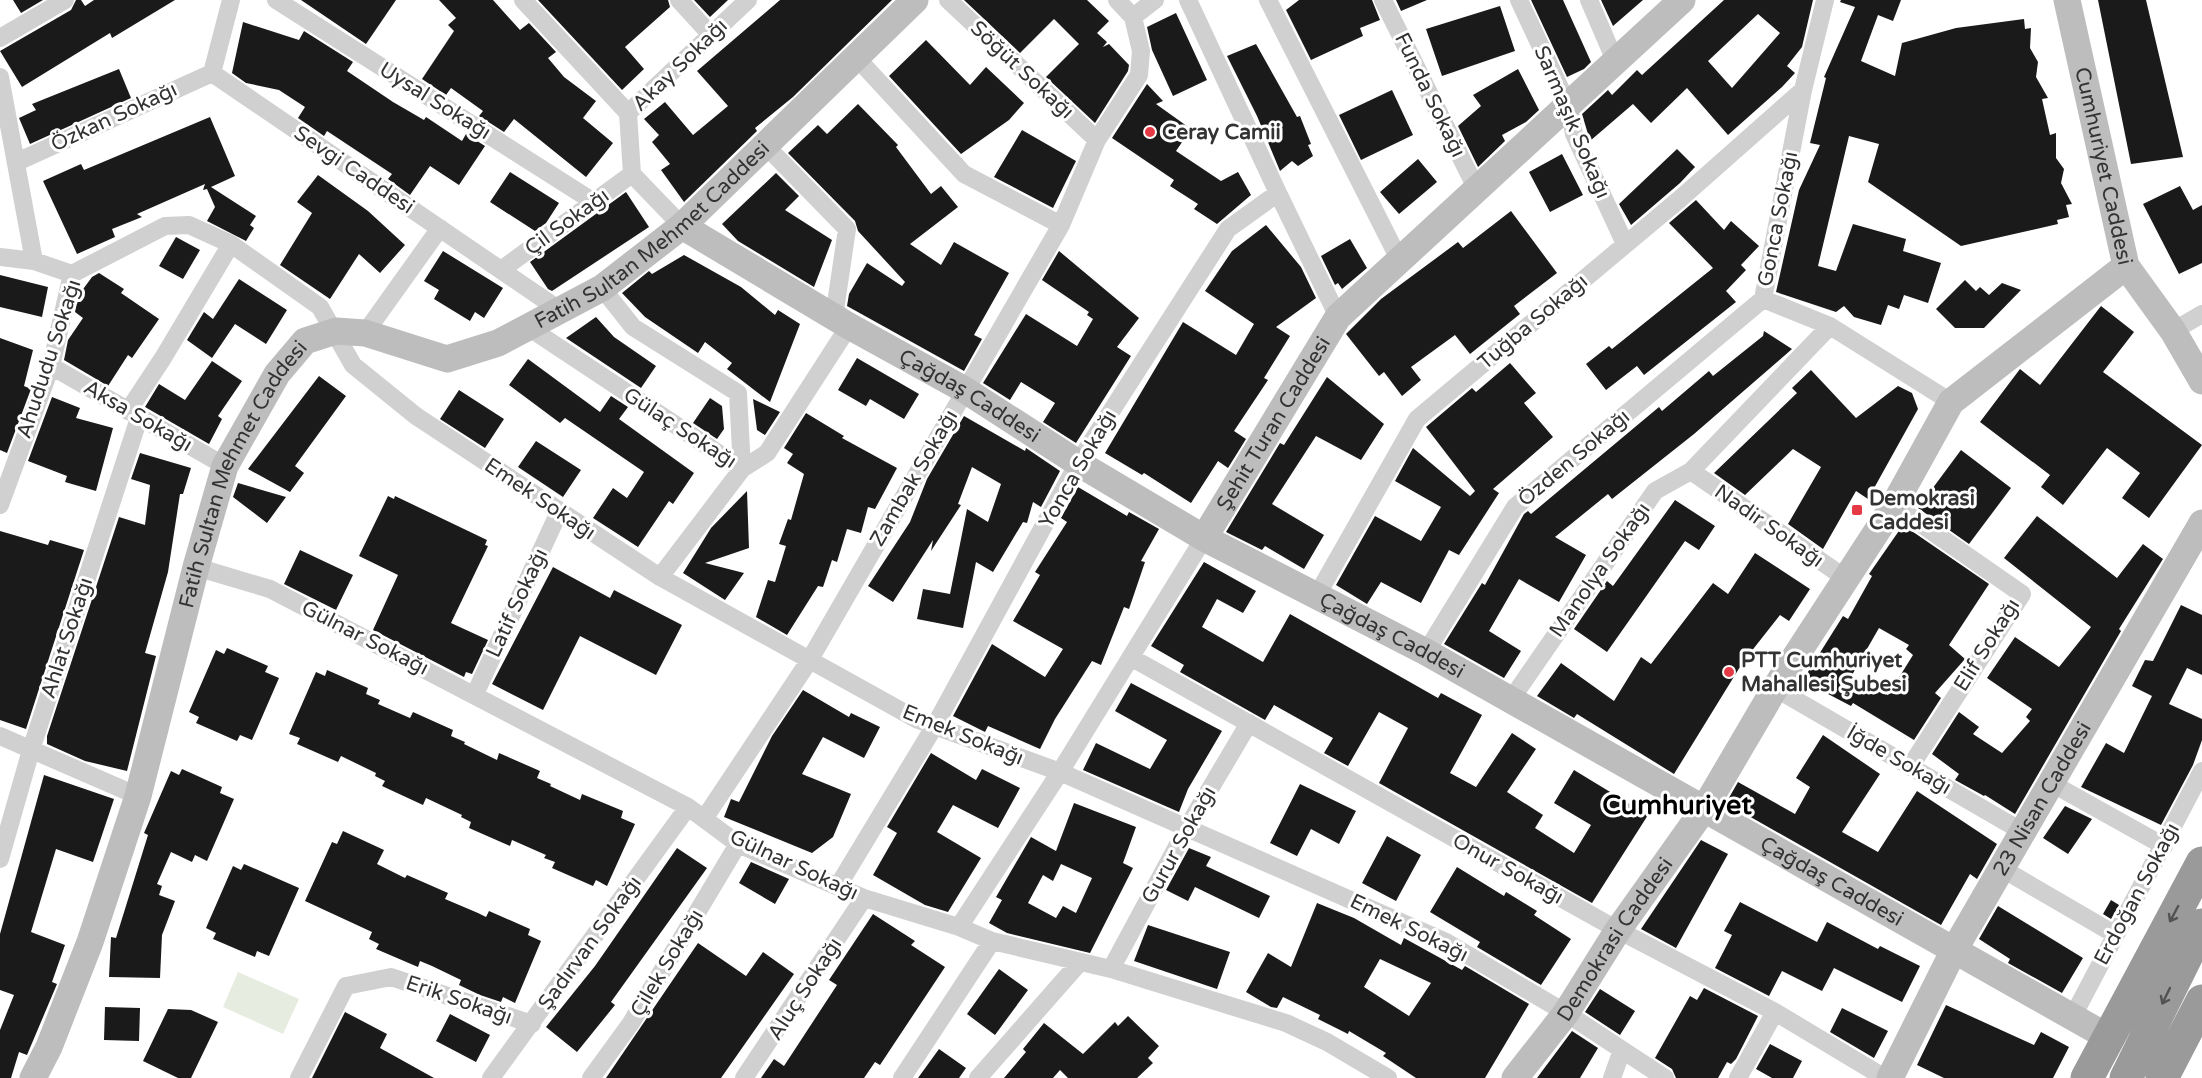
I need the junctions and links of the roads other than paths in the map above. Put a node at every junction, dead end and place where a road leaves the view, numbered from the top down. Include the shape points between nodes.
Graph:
1 (65, 0) edge
2 (231, 0) edge
3 (276, 0) edge
4 (522, 0) edge
5 (679, 0) edge
6 (748, 0) edge
7 (915, 0) edge
8 (948, 0) edge
9 (1117, 0) edge
10 (1155, 0) edge
11 (1188, 0) edge
12 (1268, 0) edge
13 (1383, 0) edge
14 (1519, 0) edge
15 (1590, 0) edge
16 (1682, 0) edge
17 (1825, 0) edge
18 (2067, 0) edge
19 (1133, 17) junction
20 (711, 35) junction
21 (0, 38) edge
22 (856, 57) junction
23 (1616, 63) junction
24 (212, 73) junction
25 (0, 77) edge
26 (1803, 90) junction
27 (1569, 107) junction
28 (628, 113) junction
29 (1097, 140) junction
30 (765, 145) junction
31 (17, 162) junction
32 (632, 174) junction
33 (1477, 190) junction
34 (1278, 194) junction
35 (594, 202) junction
36 (1061, 225) junction
37 (682, 226) junction
38 (440, 228) junction
39 (231, 244) junction
40 (1625, 244) junction
41 (0, 257) edge
42 (34, 261) junction
43 (1400, 261) junction
44 (2126, 266) junction
45 (501, 270) junction
46 (72, 274) junction
47 (602, 288) junction
48 (1763, 299) junction
49 (320, 307) joint
50 (558, 309) junction
51 (2202, 314) edge
52 (1338, 317) junction
53 (841, 322) junction
54 (1830, 326) junction
55 (528, 327) junction
56 (336, 331) junction
57 (2173, 331) junction
58 (364, 333) junction
59 (51, 366) junction
60 (2202, 381) edge
61 (965, 390) junction
62 (1951, 402) junction
63 (134, 414) junction
64 (1078, 463) junction
65 (225, 466) junction
66 (742, 469) junction
67 (1691, 471) junction
68 (0, 505) edge
69 (1894, 505) junction
70 (559, 512) junction
71 (2202, 523) edge
72 (1204, 538) junction
73 (196, 567) junction
74 (660, 577) junction
75 (1848, 580) junction
76 (1316, 597) junction
77 (1426, 652) junction
78 (1132, 658) junction
79 (809, 661) junction
80 (1775, 688) junction
81 (475, 694) junction
82 (1510, 701) junction
83 (1249, 723) junction
84 (934, 727) junction
85 (0, 736) edge
86 (31, 750) junction
87 (1910, 766) junction
88 (2202, 771) edge
89 (1060, 772) junction
90 (2051, 783) junction
91 (138, 796) junction
92 (687, 807) junction
93 (1704, 810) junction
94 (704, 819) junction
95 (1188, 826) junction
96 (2023, 832) junction
97 (738, 844) junction
98 (2164, 846) junction
99 (0, 860) edge
100 (2202, 863) edge
101 (2001, 868) junction
102 (838, 886) junction
103 (864, 898) junction
104 (2202, 925) edge
105 (959, 927) junction
106 (1618, 930) junction
107 (2116, 934) junction
108 (992, 941) junction
109 (1953, 952) junction
110 (1080, 962) junction
111 (1111, 969) junction
112 (2202, 1000) edge
113 (1775, 1012) junction
114 (1566, 1013) junction
115 (2072, 1018) junction
116 (532, 1024) junction
117 (2108, 1037) junction
118 (1622, 1050) junction
119 (33, 1078) edge
120 (298, 1078) edge
121 (491, 1078) edge
122 (591, 1078) edge
123 (744, 1078) edge
124 (902, 1078) edge
125 (978, 1078) edge
126 (1388, 1078) edge
127 (1515, 1078) edge
128 (1612, 1078) edge
129 (1665, 1078) edge
130 (1738, 1078) edge
131 (1885, 1078) edge
132 (1890, 1078) edge
133 (2087, 1078) edge
134 (2126, 1078) edge
135 (2162, 1078) edge

1 - 21 street
2 - 24 street
3 - 35 street, Uysal Sokağı
4 - 28 street
5 - 20 street
6 - 20 street, Akay Sokağı
7 - 22 street, Fatih Sultan Mehmet Caddesi
8 - 29 street, Söğüt Sokağı
9 - 19 street
10 - 19 street
11 - 34 street
12 - 43 street
13 - 33 street, Funda Sokağı
14 - 27 street, Sarmaşık Sokağı
15 - 23 street
16 - 23 street, Şehit Turan Caddesi
17 - 26 street, Gonca Sokağı
18 - 44 street, Cumhuriyet Caddesi
19 - 29 street, Zambak Sokağı via 1141,51 1138,75
20 - 28 street, Akay Sokağı
22 - 30 street, Fatih Sultan Mehmet Caddesi
22 - 36 street via 963,174
23 - 27 street, Şehit Turan Caddesi
24 - 31 street, Özkan Sokağı
24 - 38 street, Sevgi Caddesi
25 - 31 street
26 - 40 street, Tuğba Sokağı
26 - 48 street, Gonca Sokağı
27 - 33 street, Şehit Turan Caddesi
27 - 40 street, Sarmaşık Sokağı via 1574,134
28 - 32 street, Akay Sokağı
29 - 36 street, Zambak Sokağı
30 - 37 street, Fatih Sultan Mehmet Caddesi
30 - 53 street via 847,230
31 - 42 street
32 - 35 street, Çil Sokağı
32 - 37 street
33 - 43 street, Şehit Turan Caddesi
34 - 52 street
34 - 64 street, Yonca Sokağı via 1228,229
35 - 45 street, Çil Sokağı
36 - 61 street, Zambak Sokağı
37 - 47 street, Fatih Sultan Mehmet Caddesi
37 - 53 street, Çağdaş Caddesi
38 - 45 street, Sevgi Caddesi
38 - 58 street
39 - 46 street, Ahududu Sokağı via 189,225 165,226
39 - 49 street, Ahududu Sokağı
39 - 63 street, Ahlat Sokağı
40 - 76 street, Tuğba Sokağı via 1417,419
41 - 42 street
42 - 46 street
43 - 52 street, Şehit Turan Caddesi
44 - 57 street, Cumhuriyet Caddesi
44 - 62 street, Demokrasi Caddesi
45 - 50 street, Sevgi Caddesi
46 - 59 street, Ahududu Sokağı
47 - 50 street, Fatih Sultan Mehmet Caddesi
47 - 66 street via 633,327 738,393
48 - 54 street, Gonca Sokağı
48 - 77 street, Özden Sokağı via 1515,507
49 - 56 street, Emek Sokağı
50 - 55 street, Fatih Sultan Mehmet Caddesi
51 - 57 street
52 - 72 street, Şehit Turan Caddesi
53 - 61 street, Çağdaş Caddesi
53 - 66 street, Gülaç Sokağı via 767,453
54 - 62 street, Gonca Sokağı
54 - 67 street, Manolya Sokağı
55 - 58 street, Fatih Sultan Mehmet Caddesi via 498,344 447,359
55 - 66 street, Gülaç Sokağı
56 - 58 street, Fatih Sultan Mehmet Caddesi
56 - 65 street, Fatih Sultan Mehmet Caddesi via 305,342 277,374
56 - 70 street, Emek Sokağı via 353,365 416,416
57 - 60 street, Cumhuriyet Caddesi
59 - 63 street, Aksa Sokağı
59 - 68 street, Ahududu Sokağı
61 - 64 street, Çağdaş Caddesi
61 - 79 street, Zambak Sokağı
62 - 69 street, Demokrasi Caddesi
63 - 65 street, Aksa Sokağı
63 - 86 street, Ahlat Sokağı
64 - 72 street, Çağdaş Caddesi
64 - 84 street, Yonca Sokağı
65 - 73 street, Fatih Sultan Mehmet Caddesi
66 - 74 street
67 - 75 street, Nadir Sokağı
67 - 82 street, Manolya Sokağı via 1655,490
69 - 75 street, Demokrasi Caddesi
69 - 87 street, Elif Sokağı via 2022,594
70 - 74 street, Emek Sokağı
70 - 81 street, Latif Sokağı
71 - 90 street, 23 Nisan Caddesi
72 - 76 street, Çağdaş Caddesi
72 - 78 street, Şehit Turan Caddesi
73 - 81 street, Gülnar Sokağı via 270,589
73 - 91 street, Fatih Sultan Mehmet Caddesi
74 - 79 street, Emek Sokağı
75 - 80 street, Demokrasi Caddesi
76 - 77 street, Çağdaş Caddesi
77 - 82 street, Çağdaş Caddesi
78 - 83 street, Onur Sokağı
78 - 89 street, Şehit Turan Caddesi
79 - 84 street, Emek Sokağı
79 - 94 street, Zambak Sokağı
80 - 87 street, İğde Sokağı
80 - 93 street, Demokrasi Caddesi
81 - 92 street, Gülnar Sokağı
82 - 93 street, Çağdaş Caddesi
83 - 95 street, Gurur Sokağı
83 - 106 street, Onur Sokağı
84 - 89 street, Emek Sokağı
84 - 102 street, Yonca Sokağı
85 - 86 street
86 - 91 street
86 - 99 street, Ahlat Sokağı
87 - 96 street, İğde Sokağı
88 - 98 street, Erdoğan Sokağı
89 - 95 street, Emek Sokağı
89 - 105 street, Şehit Turan Caddesi
90 - 96 street, 23 Nisan Caddesi
90 - 98 street
91 - 119 street, Fatih Sultan Mehmet Caddesi via 90,942
92 - 94 street, Gülnar Sokağı
92 - 116 street, Şadırvan Sokağı
93 - 106 street, Demokrasi Caddesi
93 - 109 street, Çağdaş Caddesi
94 - 97 street, Gülnar Sokağı
95 - 111 street, Gurur Sokağı
95 - 114 street, Emek Sokağı via 1446,942
96 - 101 street, 23 Nisan Caddesi
97 - 102 street, Gülnar Sokağı
97 - 122 street, Çilek Sokağı via 631,1023
98 - 107 street, Erdoğan Sokağı
100 -> 117 highway
101 - 107 street
101 - 109 street, 23 Nisan Caddesi
102 - 103 street, Gülnar Sokağı
103 - 105 street, Gülnar Sokağı
103 - 123 street, Aluç Sokağı
104 -> 134 highway
105 - 108 street, Gülnar Sokağı
106 - 113 street, Onur Sokağı
106 - 114 street, Demokrasi Caddesi
107 - 115 street, Erdoğan Sokağı
108 - 110 street, Gülnar Sokağı
108 - 124 street
109 - 115 street, Çağdaş Caddesi
109 - 132 street, 23 Nisan Caddesi
110 - 111 street, Gülnar Sokağı
110 - 125 street
111 - 126 street, Gülnar Sokağı via 1286,1023
112 - 135 highway
113 - 130 street
113 - 131 street, Onur Sokağı
114 - 118 street, Emek Sokağı
114 - 127 street, Demokrasi Caddesi
115 - 117 street, Çağdaş Caddesi
116 - 120 street, Erik Sokağı via 391,977 346,986
116 - 121 street, Şadırvan Sokağı
117 - 133 highway
118 - 128 street
118 - 129 street, Emek Sokağı

